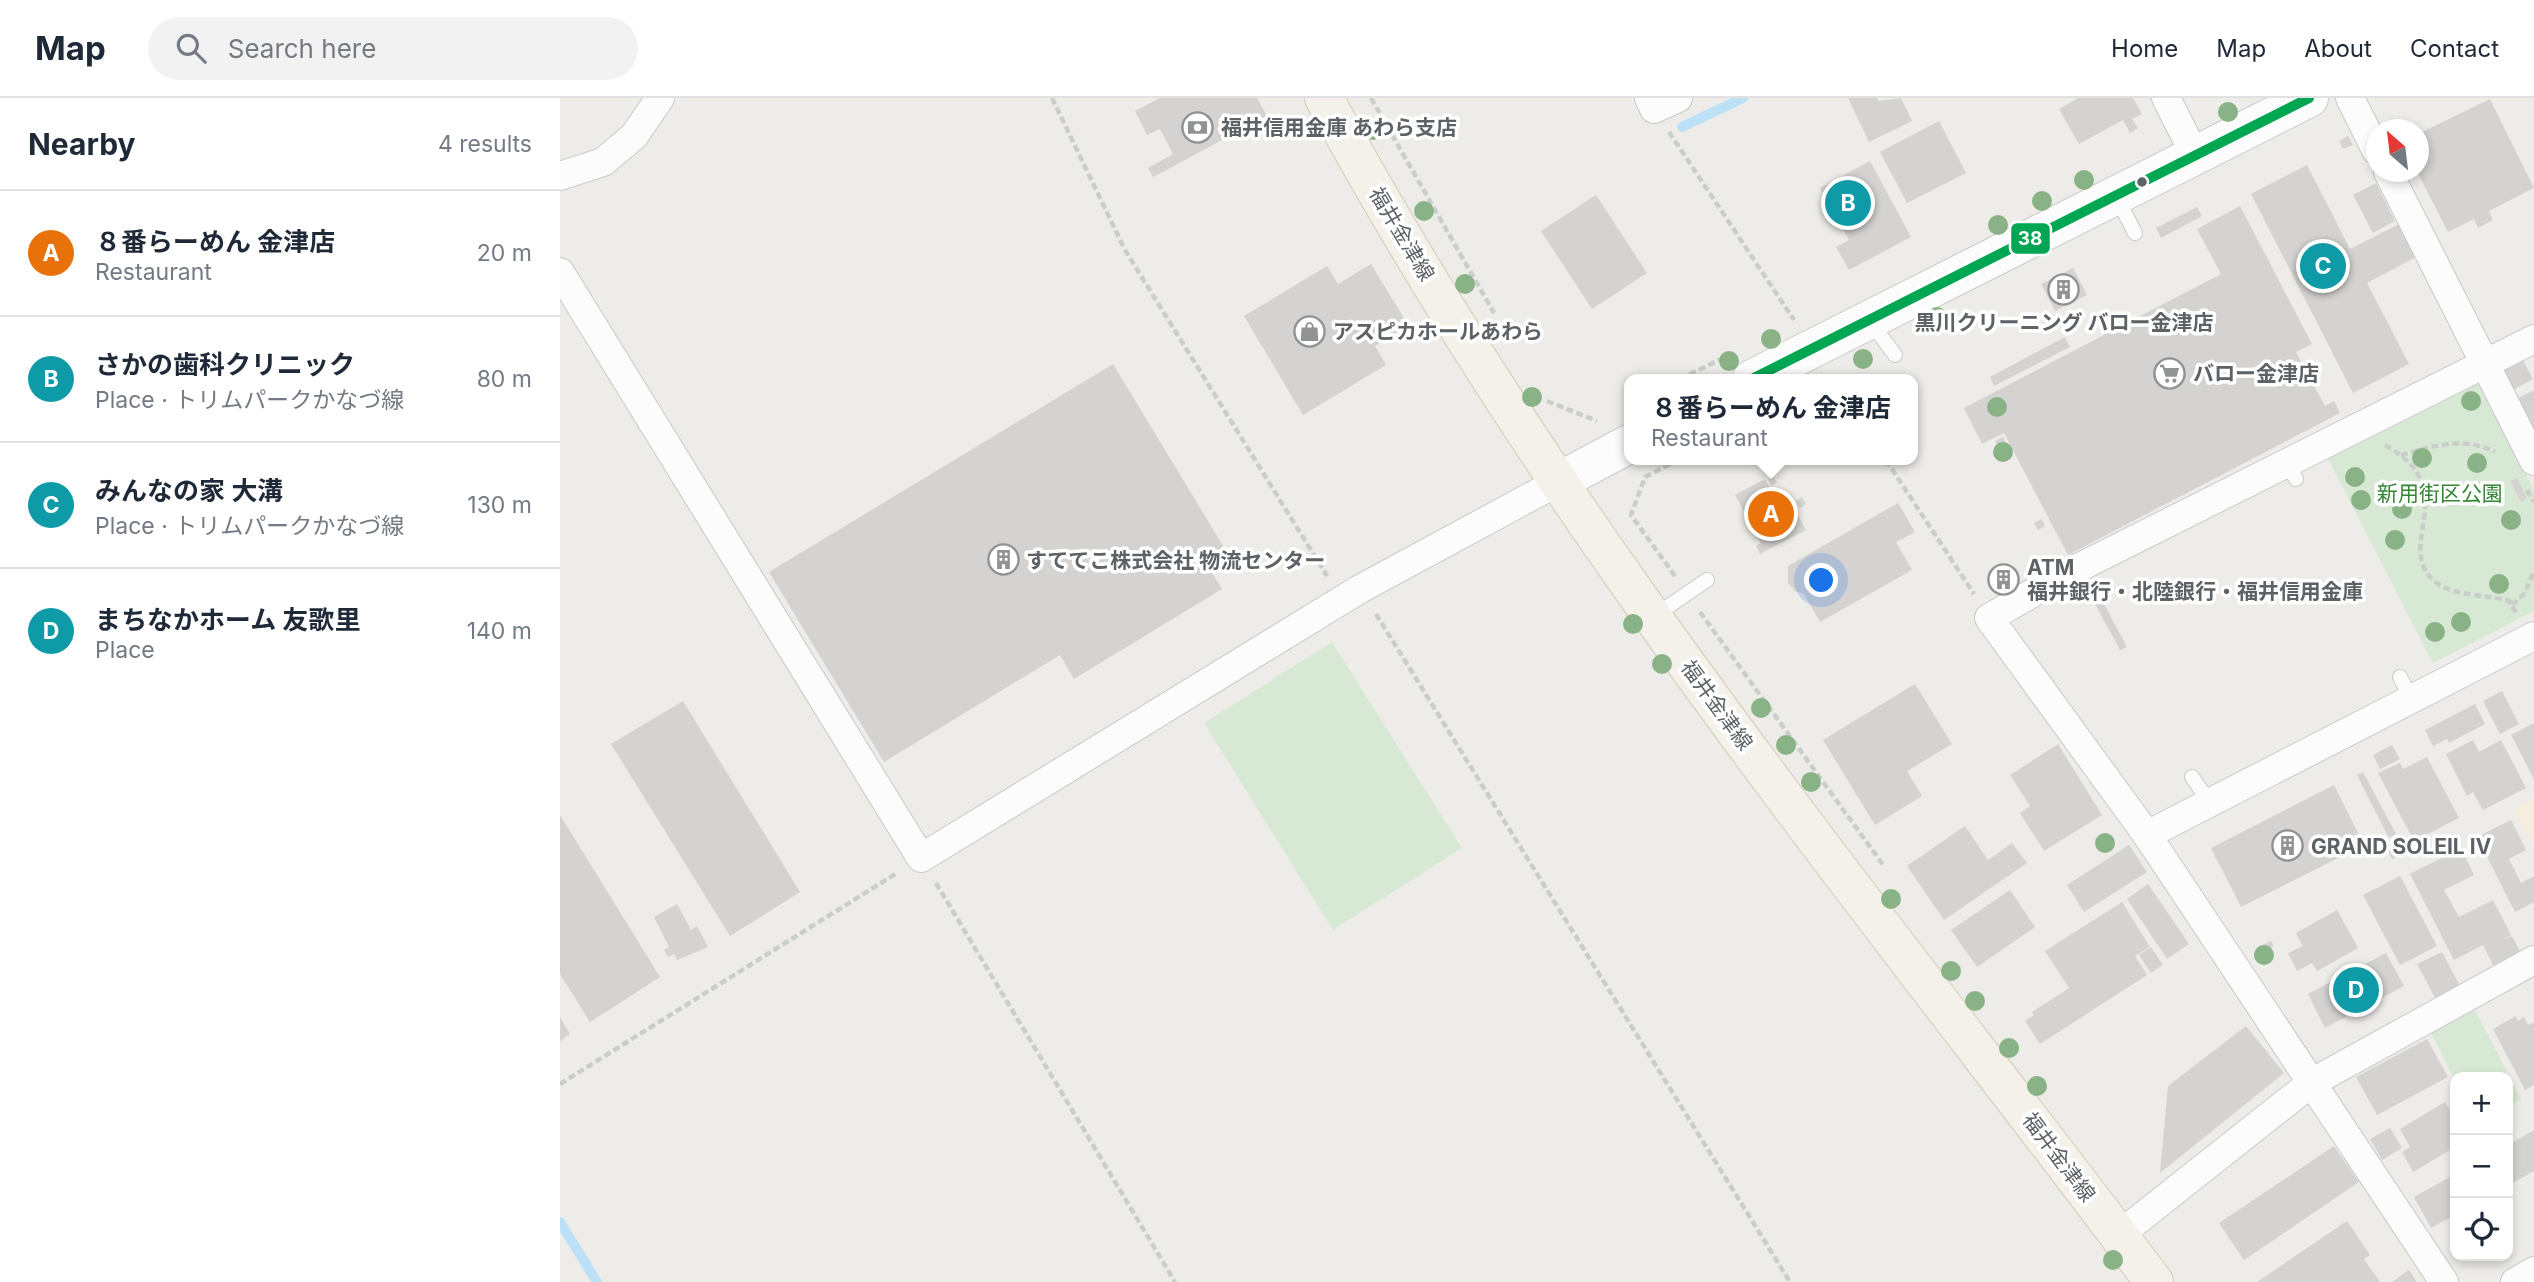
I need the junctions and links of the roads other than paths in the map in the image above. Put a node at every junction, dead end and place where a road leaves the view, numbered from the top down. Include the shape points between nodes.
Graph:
1 (660, 98) edge
2 (1324, 98) edge
3 (2166, 98) edge
4 (2309, 98) edge
5 (2350, 98) edge
6 (2366, 130) edge
7 (2195, 155) junction
8 (560, 176) edge
9 (2393, 182) edge
10 (2114, 194) junction
11 (2135, 233) dead end
12 (560, 272) edge
13 (1869, 320) junction
14 (2534, 339) edge
15 (1895, 355) dead end
16 (2485, 364) junction
17 (1768, 374) edge
18 (1618, 430) edge
19 (2529, 452) edge
20 (1556, 482) junction
21 (1707, 580) dead end
22 (1653, 617) junction
23 (2532, 637) edge
24 (2192, 777) dead end
25 (2210, 803) junction
26 (2147, 835) junction
27 (2534, 960) edge
28 (2311, 1083) junction
29 (2119, 1236) junction
30 (2534, 1271) edge
31 (2154, 1282) edge
32 (2444, 1282) edge
33 (2515, 1282) edge

1 - 8 street via 634,135 603,162
2 - 20 main road, 福井金津線 via 1455,323
3 - 7 street
4 - 7 main road
5 - 6 street
7 - 10 main road
9 - 16 street
10 - 11 lane
10 - 13 main road
12 - 20 street via 921,858 1351,594
13 - 15 lane
13 - 17 main road
14 - 16 street
16 - 19 street
16 - 26 street via 2369,421 2291,471 2056,579 1989,618
18 - 20 main road
20 - 22 main road, 福井金津線
21 - 22 lane
22 - 29 main road, 福井金津線
23 - 25 street via 2405,688
24 - 25 lane
25 - 26 street
26 - 28 street
27 - 28 street
28 - 29 street
28 - 32 street
29 - 31 main road, 福井金津線
30 - 33 street

